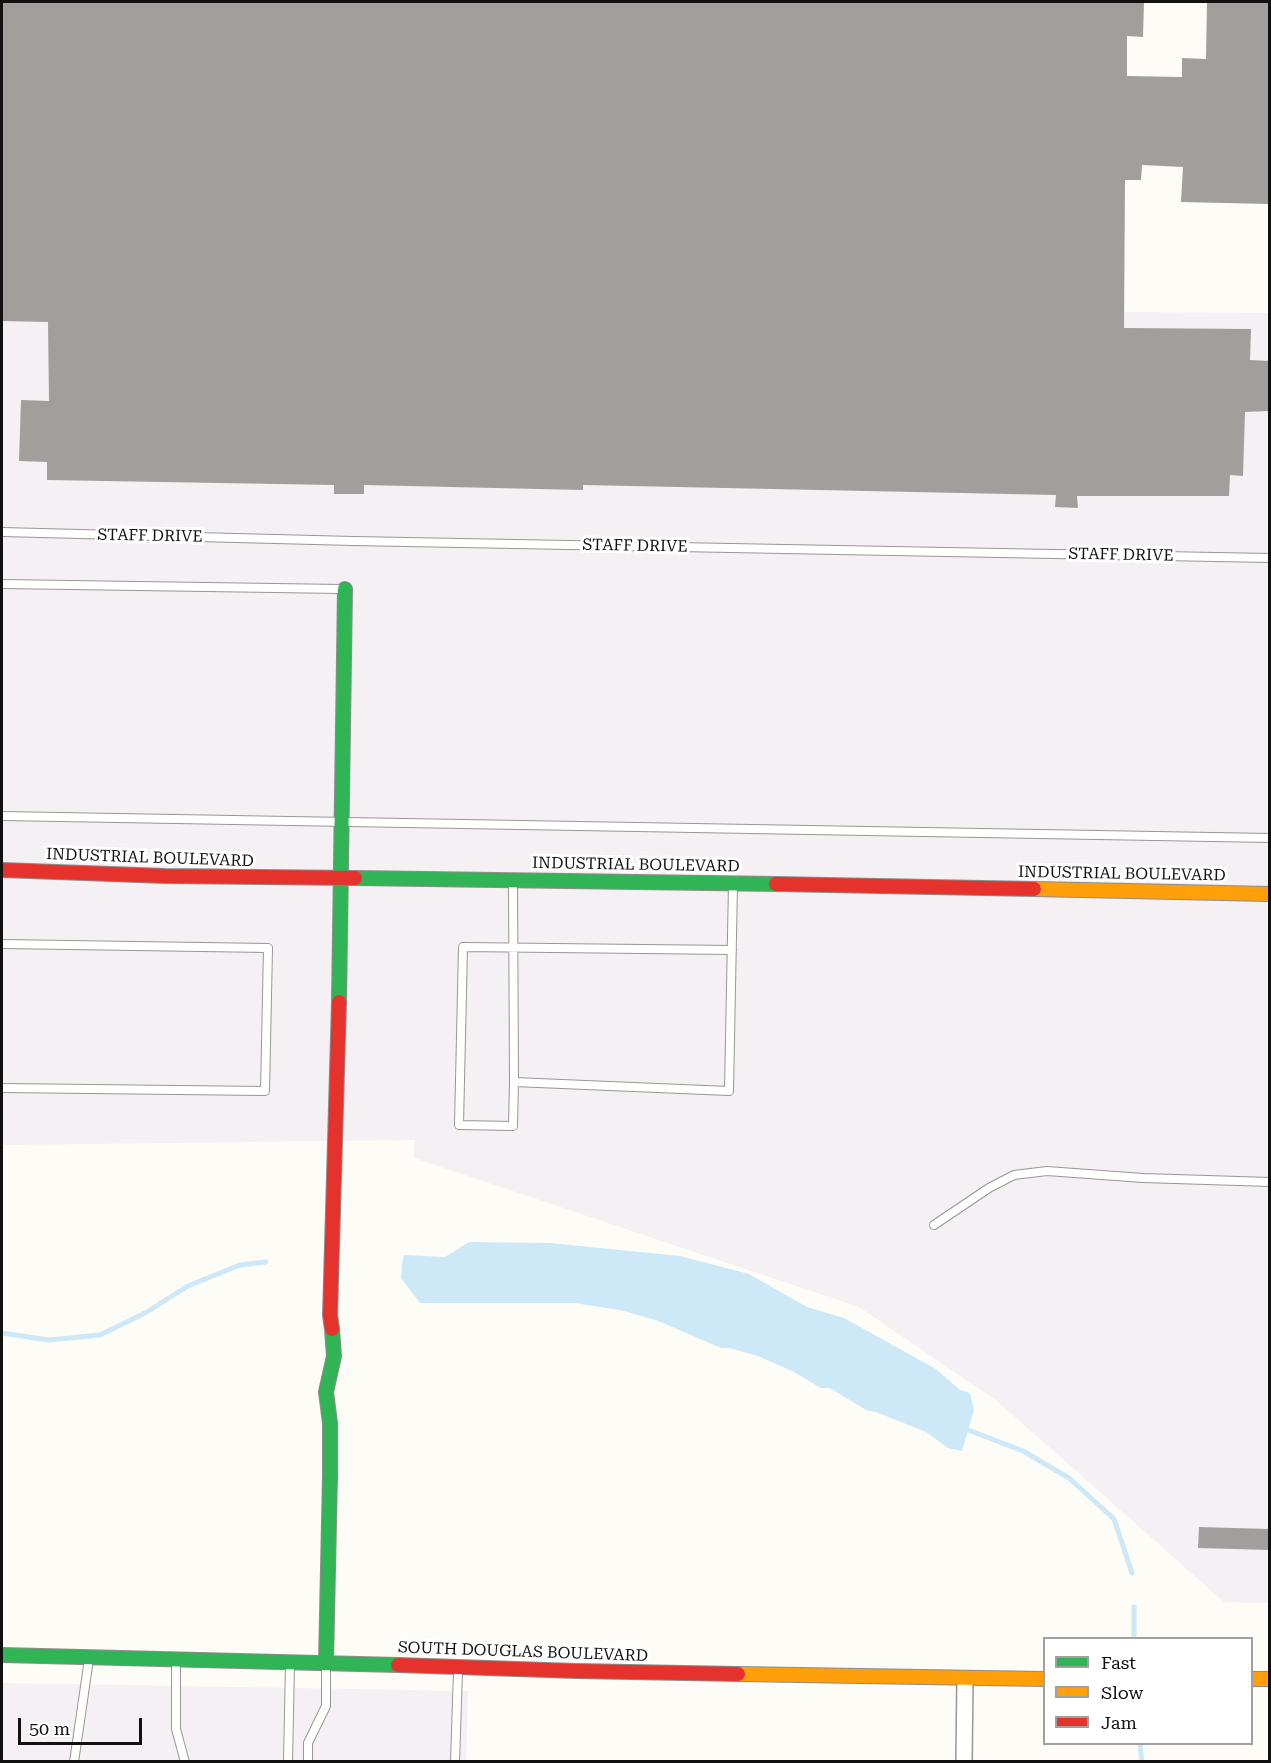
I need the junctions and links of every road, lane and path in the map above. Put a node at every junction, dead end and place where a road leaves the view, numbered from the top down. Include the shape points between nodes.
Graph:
1 (2, 532) edge
2 (1269, 558) edge
3 (2, 584) edge
4 (345, 589) joint
5 (2, 816) edge
6 (341, 822) junction
7 (1269, 838) edge
8 (2, 870) edge
9 (340, 879) junction
10 (513, 881) junction
11 (733, 882) junction
12 (1269, 894) edge
13 (2, 944) edge
14 (513, 948) junction
15 (732, 950) junction
16 (514, 1082) junction
17 (2, 1088) edge
18 (1269, 1182) edge
19 (934, 1226) dead end
20 (2, 1655) edge
21 (89, 1657) junction
22 (176, 1659) junction
23 (290, 1661) junction
24 (326, 1662) junction
25 (459, 1667) junction
26 (965, 1679) junction
27 (1043, 1679) edge
28 (1253, 1679) edge
29 (1269, 1679) edge
30 (74, 1761) edge
31 (185, 1761) edge
32 (288, 1761) edge
33 (308, 1761) edge
34 (455, 1761) edge
35 (964, 1761) edge

1 - 2 lane, STAFF DRIVE
3 - 4 lane
4 - 6 street
5 - 6 lane
6 - 7 lane
6 - 9 street
8 - 9 street, INDUSTRIAL BOULEVARD
9 - 10 street, INDUSTRIAL BOULEVARD
9 - 24 street via 330,1315 334,1356 326,1392 330,1423
10 - 11 street, INDUSTRIAL BOULEVARD
10 - 14 lane
11 - 12 street, INDUSTRIAL BOULEVARD
11 - 15 lane
13 - 17 lane via 268,948 265,1091
14 - 15 lane
14 - 16 lane
14 - 16 lane via 463,947 459,1125 513,1126
15 - 16 lane via 729,1090
18 - 19 lane via 1047,1171 1014,1175
20 - 21 street, SOUTH DOUGLAS BOULEVARD
21 - 22 street, SOUTH DOUGLAS BOULEVARD
21 - 30 lane
22 - 23 street, SOUTH DOUGLAS BOULEVARD
22 - 31 lane via 176,1729
23 - 24 street, SOUTH DOUGLAS BOULEVARD
23 - 32 lane
24 - 25 street, SOUTH DOUGLAS BOULEVARD
24 - 33 lane via 326,1706 308,1743
25 - 26 street, SOUTH DOUGLAS BOULEVARD
25 - 34 lane
26 - 27 street, SOUTH DOUGLAS BOULEVARD
26 - 35 street
28 - 29 street

